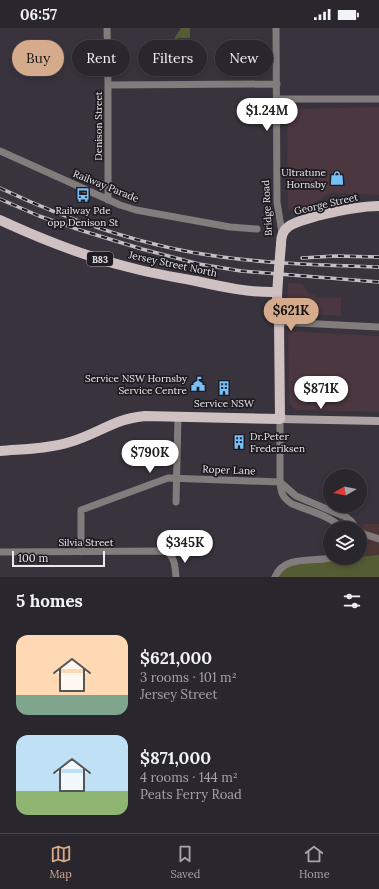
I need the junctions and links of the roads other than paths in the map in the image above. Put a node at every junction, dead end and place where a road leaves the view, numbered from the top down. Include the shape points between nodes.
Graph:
1 (107, 28) edge
2 (276, 28) edge
3 (277, 84) junction
4 (108, 85) junction
5 (277, 99) junction
6 (379, 99) edge
7 (0, 151) edge
8 (108, 200) junction
9 (379, 206) edge
10 (0, 220) edge
11 (257, 230) dead end
12 (282, 233) junction
13 (277, 292) junction
14 (279, 322) junction
15 (379, 327) edge
16 (178, 416) junction
17 (280, 419) junction
18 (379, 421) edge
19 (0, 451) edge
20 (177, 478) junction
21 (280, 482) junction
22 (176, 502) dead end
23 (333, 521) edge
24 (351, 521) edge
25 (367, 535) edge
26 (379, 539) edge
27 (0, 552) edge
28 (81, 552) junction
29 (323, 558) edge
30 (176, 577) edge
31 (275, 577) edge

1 - 4 street, Denison Street
2 - 3 street, Bridge Road
3 - 4 street
3 - 5 street, Bridge Road
4 - 8 street, Denison Street
5 - 6 street
5 - 12 street, Bridge Road via 277,202
7 - 8 street, Railway Parade
8 - 11 street, Railway Parade via 136,210
9 - 12 main road, George Street via 354,208 307,219 290,225
10 - 13 main road, Jersey Street North / B83 via 65,247 128,267 205,283 259,292
12 - 13 main road, Bridge Road, bridge
13 - 14 main road, Bridge Road
14 - 15 street
14 - 17 main road, Bridge Road
16 - 17 main road
16 - 19 main road via 145,416 116,423 64,444
16 - 20 street
17 - 18 main road
17 - 21 street, Bridge Road
20 - 21 street, Roper Lane
20 - 22 street
20 - 28 street, Roper Lane via 168,478 81,510
21 - 23 street via 281,492 292,504
21 - 24 street via 296,496
25 - 26 street
27 - 28 street, Silvia Street
28 - 30 street, Silvia Street via 167,551 175,566
29 - 31 street via 295,561 284,566

